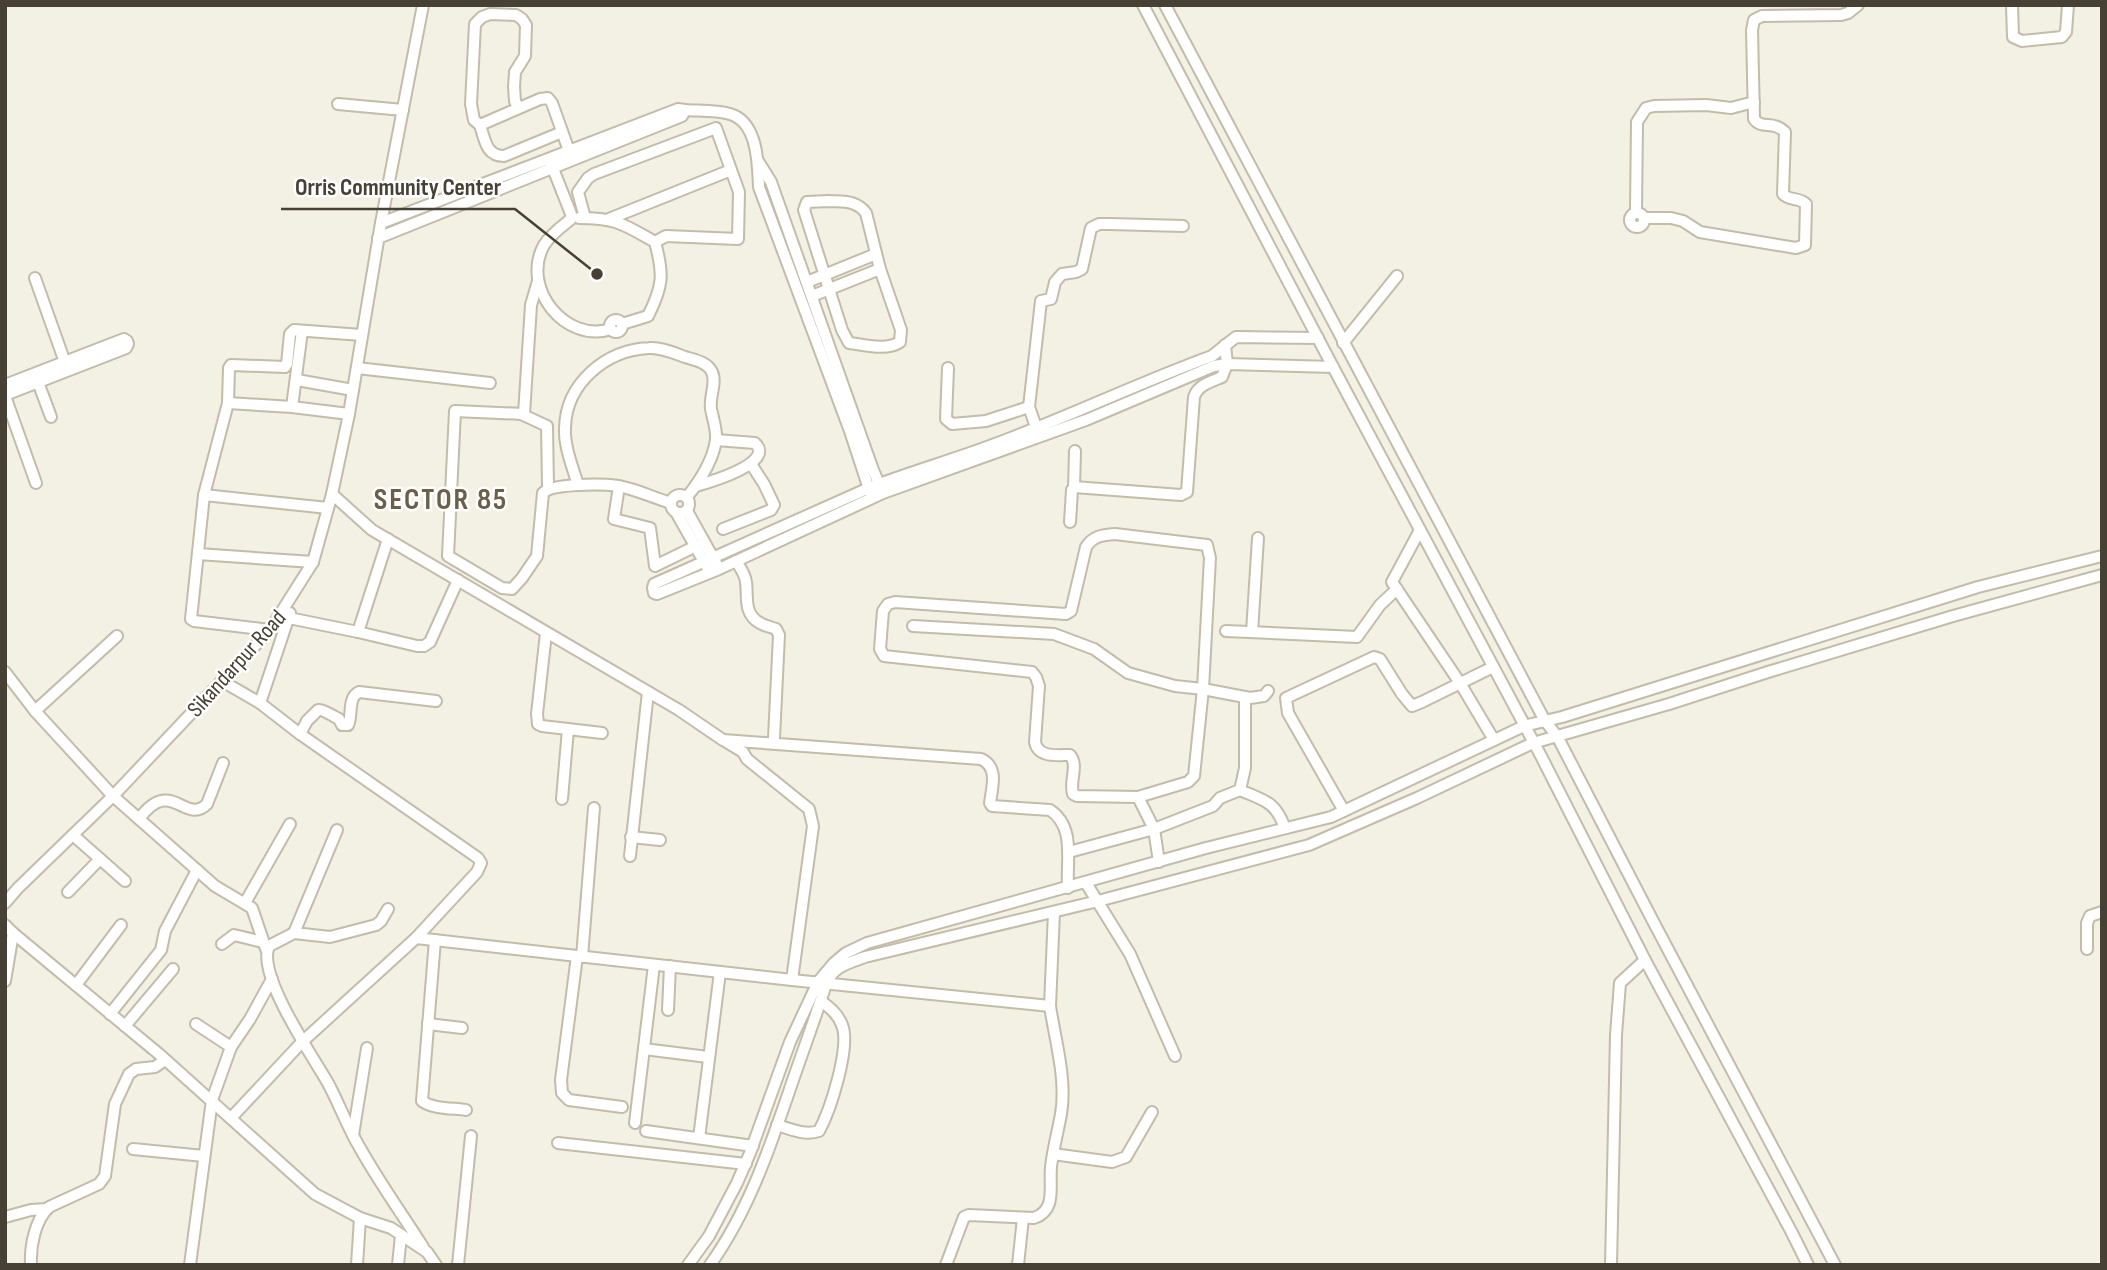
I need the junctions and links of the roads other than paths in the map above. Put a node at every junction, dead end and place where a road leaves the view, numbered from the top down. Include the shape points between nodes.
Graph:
1 (423, 5) edge
2 (1143, 5) edge
3 (1165, 5) edge
4 (1858, 5) edge
5 (2012, 5) edge
6 (2068, 5) edge
7 (1755, 102) junction
8 (338, 104) dead end
9 (518, 108) junction
10 (403, 110) junction
11 (685, 110) junction
12 (480, 125) junction
13 (562, 132) junction
14 (569, 151) junction
15 (758, 161) junction
16 (554, 162) junction
17 (732, 170) junction
18 (1268, 197) junction
19 (1250, 209) junction
20 (576, 216) junction
21 (609, 219) junction
22 (381, 223) junction
23 (1183, 226) dead end
24 (378, 238) junction
25 (655, 242) junction
26 (876, 254) junction
27 (880, 270) junction
28 (824, 275) junction
29 (1396, 276) dead end
30 (35, 278) dead end
31 (538, 281) junction
32 (807, 282) junction
33 (829, 289) junction
34 (812, 296) junction
35 (617, 328) junction
36 (302, 331) junction
37 (362, 335) junction
38 (1318, 338) junction
39 (1343, 343) junction
40 (1226, 345) junction
41 (626, 353) junction
42 (1227, 364) junction
43 (66, 366) junction
44 (1333, 367) junction
45 (357, 368) junction
46 (948, 368) dead end
47 (297, 380) junction
48 (38, 382) junction
49 (490, 383) dead end
50 (5, 384) edge
51 (353, 390) junction
52 (5, 396) edge
53 (228, 403) junction
54 (292, 407) junction
55 (1029, 407) junction
56 (1017, 412) junction
57 (349, 414) junction
58 (522, 414) junction
59 (51, 417) dead end
60 (1036, 428) junction
61 (1023, 432) junction
62 (716, 440) junction
63 (1011, 442) junction
64 (1075, 451) dead end
65 (751, 464) junction
66 (36, 483) dead end
67 (578, 485) junction
68 (619, 486) junction
69 (696, 486) junction
70 (1074, 487) junction
71 (548, 488) junction
72 (876, 491) junction
73 (332, 494) junction
74 (204, 495) junction
75 (687, 497) junction
76 (328, 508) junction
77 (678, 509) junction
78 (1070, 522) dead end
79 (723, 529) dead end
80 (1420, 530) junction
81 (1258, 538) dead end
82 (388, 539) junction
83 (696, 546) junction
84 (198, 554) junction
85 (2102, 556) edge
86 (736, 561) junction
87 (313, 562) junction
88 (712, 566) junction
89 (2102, 575) edge
90 (458, 580) junction
91 (1397, 589) junction
92 (297, 590) junction
93 (289, 618) junction
94 (914, 626) dead end
95 (270, 630) junction
96 (1226, 631) dead end
97 (358, 632) junction
98 (1252, 632) junction
99 (546, 633) junction
100 (117, 636) dead end
101 (1493, 667) junction
102 (5, 672) edge
103 (222, 681) junction
104 (1460, 683) junction
105 (1203, 689) junction
106 (1268, 691) dead end
107 (648, 692) junction
108 (1245, 697) junction
109 (436, 701) dead end
110 (260, 703) junction
111 (35, 711) junction
112 (1545, 721) junction
113 (1524, 726) junction
114 (568, 729) junction
115 (603, 733) dead end
116 (300, 734) junction
117 (1557, 736) junction
118 (774, 738) dead end
119 (723, 740) junction
120 (1494, 740) junction
121 (1533, 743) junction
122 (223, 763) dead end
123 (1240, 790) junction
124 (113, 796) junction
125 (1138, 797) junction
126 (562, 799) dead end
127 (594, 808) dead end
128 (1343, 811) junction
129 (139, 819) junction
130 (290, 824) dead end
131 (1285, 828) junction
132 (1154, 829) junction
133 (337, 830) dead end
134 (72, 835) junction
135 (631, 837) junction
136 (660, 840) dead end
137 (1069, 852) junction
138 (629, 856) dead end
139 (100, 859) junction
140 (1160, 863) junction
141 (197, 870) junction
142 (125, 881) dead end
143 (1086, 883) junction
144 (5, 887) edge
145 (18, 888) junction
146 (1068, 888) junction
147 (68, 892) dead end
148 (1098, 901) junction
149 (5, 903) edge
150 (245, 903) junction
151 (387, 909) dead end
152 (1054, 912) junction
153 (2102, 912) edge
154 (121, 925) dead end
155 (9, 929) edge
156 (294, 933) junction
157 (416, 938) junction
158 (435, 940) junction
159 (222, 944) dead end
160 (265, 946) junction
161 (2087, 949) dead end
162 (580, 956) junction
163 (1645, 960) junction
164 (654, 965) junction
165 (670, 966) junction
166 (173, 969) dead end
167 (719, 972) junction
168 (272, 979) junction
169 (792, 980) junction
170 (5, 982) edge
171 (822, 983) junction
172 (76, 985) junction
173 (821, 1001) junction
174 (1050, 1006) junction
175 (668, 1010) dead end
176 (110, 1014) junction
177 (197, 1024) dead end
178 (428, 1024) junction
179 (125, 1026) junction
180 (462, 1028) dead end
181 (302, 1042) junction
182 (231, 1047) junction
183 (367, 1048) dead end
184 (644, 1049) junction
185 (1175, 1056) dead end
186 (708, 1058) junction
187 (165, 1060) junction
188 (212, 1100) junction
189 (622, 1107) dead end
190 (466, 1110) dead end
191 (1152, 1112) dead end
192 (231, 1118) junction
193 (635, 1123) dead end
194 (777, 1125) junction
195 (646, 1131) dead end
196 (353, 1135) junction
197 (471, 1136) dead end
198 (699, 1138) junction
199 (558, 1143) dead end
200 (753, 1146) junction
201 (134, 1149) dead end
202 (1053, 1153) junction
203 (204, 1156) junction
204 (746, 1164) junction
205 (47, 1209) junction
206 (5, 1217) edge
207 (360, 1218) junction
208 (1023, 1218) junction
209 (401, 1234) junction
210 (431, 1260) edge
211 (31, 1265) edge
212 (190, 1265) edge
213 (357, 1265) edge
214 (398, 1265) edge
215 (458, 1265) edge
216 (688, 1265) edge
217 (710, 1265) edge
218 (946, 1265) edge
219 (1018, 1265) edge
220 (1611, 1265) edge
221 (1808, 1265) edge
222 (1835, 1265) edge

1 - 10 street, Sikandarpur Road
2 - 19 street
3 - 18 street
4 - 7 street via 1841,15 1755,18
5 - 6 street via 2013,37 2022,41 2062,37
7 - 7 street via 1731,108 1646,108 1637,122 1640,215 1683,221 1700,232 1719,236 1796,248 1805,245 1806,204 1783,194 1784,132 1777,125 1755,121
8 - 10 street
9 - 12 street
9 - 12 street via 514,72 525,56 526,25 516,15 490,14 475,24 471,104 474,120
9 - 13 street via 548,98
10 - 22 street, Sikandarpur Road
11 - 14 street
11 - 15 street via 742,120
11 - 16 street via 682,116
12 - 13 street via 496,156
13 - 14 street
14 - 16 street
15 - 32 street via 771,182
15 - 72 street via 759,187
16 - 20 street
16 - 22 street
16 - 24 street
17 - 20 street via 716,128 594,174 578,192
17 - 21 street
17 - 25 street via 739,192 738,239 666,236
18 - 19 street
18 - 39 street
19 - 38 street
20 - 21 street
20 - 31 street via 543,247
21 - 25 street
22 - 24 street, Sikandarpur Road
23 - 55 street via 1099,224 1091,228 1082,269 1062,274 1051,299 1041,302
24 - 37 street, Sikandarpur Road
25 - 35 street via 662,282 656,300 648,316
26 - 27 street
26 - 28 street
26 - 28 street via 862,207 852,202 807,202 804,210
27 - 33 street
27 - 33 street via 901,330 897,345 849,343
28 - 32 street
28 - 33 street
29 - 39 street
30 - 43 street
31 - 35 street via 546,303 563,320 585,332
31 - 58 street via 531,305
32 - 34 street
33 - 34 street
34 - 72 street
35 - 41 street
36 - 37 street
36 - 47 street
36 - 53 street via 290,334 285,366 230,366
37 - 45 street, Sikandarpur Road
38 - 40 street via 1241,336
38 - 44 street
39 - 112 street
40 - 42 street
40 - 60 street via 1212,356
41 - 62 street via 652,347 702,362 710,369
41 - 67 street via 607,360 584,378 569,406 565,429
42 - 44 street
42 - 63 street via 1086,419
42 - 70 street via 1222,377 1196,390 1187,492
43 - 43 street via 106,344 127,341 126,348
43 - 48 street
43 - 50 street
44 - 80 street
45 - 49 street
45 - 51 street, Sikandarpur Road
46 - 56 street via 948,423 986,422
47 - 51 street
47 - 54 street
48 - 52 street
48 - 59 street
51 - 57 street, Sikandarpur Road
52 - 66 street
53 - 54 street
53 - 74 street
54 - 57 street
55 - 56 street
55 - 60 street
56 - 61 street
57 - 73 street, Sikandarpur Road
58 - 71 street via 547,426
58 - 71 street via 455,411 448,556 502,588 512,589 537,556 542,493
60 - 61 street
61 - 63 street
62 - 65 street via 755,443 761,453
62 - 69 street
63 - 72 street
64 - 70 street
65 - 69 street
65 - 79 street via 774,505
67 - 68 street
67 - 71 street
68 - 77 street
68 - 83 street via 614,519 650,528 655,566
69 - 75 street
70 - 78 street
72 - 86 street
72 - 88 street
73 - 76 street, Sikandarpur Road
73 - 82 street
74 - 76 street
74 - 84 street
75 - 77 street via 690,501
75 - 77 street via 675,496
76 - 87 street, Sikandarpur Road
77 - 83 street
77 - 88 street
80 - 91 street via 1392,582
80 - 101 street
81 - 98 street
82 - 90 street
82 - 97 street
83 - 88 street
84 - 87 street
84 - 95 street via 191,620
85 - 112 street via 1978,587
86 - 88 street
86 - 118 street via 747,583 749,611 779,635
87 - 92 street, Sikandarpur Road
89 - 117 street
90 - 97 street via 430,642 424,646
90 - 99 street
91 - 98 street via 1357,636
91 - 104 street
92 - 93 street
92 - 95 street, Sikandarpur Road
93 - 97 street
93 - 110 street
94 - 105 street via 1054,634 1094,649 1128,673
95 - 103 street, Sikandarpur Road
96 - 98 street
99 - 107 street
99 - 114 street via 537,721 542,726
100 - 111 street
101 - 104 street
101 - 113 street
102 - 111 street
103 - 110 street
103 - 124 street, Sikandarpur Road
104 - 120 street
104 - 128 street via 1412,706 1374,657 1286,698 1288,713
105 - 108 street
105 - 125 street via 1192,780
105 - 125 street via 1207,545 1099,536 1086,547 1071,611 1066,614 895,602 883,611 880,649 884,656 1032,672 1039,686 1036,748 1042,754 1073,757 1073,794
106 - 108 street via 1258,698
107 - 119 street
107 - 135 street
108 - 123 street via 1245,768
109 - 116 street via 359,692 352,699 348,725 318,710
110 - 116 street
111 - 124 street
112 - 113 street
112 - 117 street
113 - 120 street
113 - 121 street
114 - 115 street
114 - 126 street
116 - 157 street via 481,863
117 - 121 street
117 - 222 street
119 - 137 street via 981,759 993,772 992,806 1053,811 1066,830
119 - 169 street via 743,752 811,814
120 - 128 street
121 - 148 street via 1309,845
121 - 163 street
122 - 129 street via 202,808 190,810 163,800 148,807
123 - 131 street via 1271,804
123 - 132 street
124 - 129 street
124 - 134 street, Sikandarpur Road
125 - 132 street
127 - 162 street
128 - 131 street
129 - 141 street
130 - 150 street
131 - 140 street
132 - 137 street
132 - 140 street
133 - 156 street
134 - 139 street
134 - 145 street, Sikandarpur Road
135 - 136 street
135 - 138 street
137 - 146 street
139 - 142 street
139 - 147 street
140 - 143 street
141 - 150 street
141 - 176 street via 165,931 161,950
143 - 146 street
143 - 148 street
144 - 145 street
145 - 149 street, Sikandarpur Road
146 - 171 street via 867,943 839,958
148 - 152 street
148 - 185 street via 1130,954
150 - 160 street via 252,908
151 - 156 street via 376,925 341,935
152 - 171 street via 866,957 839,966
152 - 174 street
153 - 161 street via 2090,916 2087,923
154 - 172 street
155 - 170 street
155 - 172 street
156 - 160 street
157 - 158 street
157 - 181 street
158 - 162 street
158 - 178 street
159 - 160 street via 234,935
160 - 168 street
162 - 164 street
162 - 189 street via 562,1093 569,1101
163 - 220 street via 1620,983
163 - 221 street
164 - 165 street
164 - 184 street
165 - 167 street
165 - 175 street
166 - 179 street
167 - 169 street
167 - 186 street
168 - 181 street
168 - 182 street
169 - 171 street
171 - 173 street
171 - 174 street
171 - 200 street via 790,1042
172 - 176 street
173 - 194 street
173 - 194 street via 837,1015 845,1035 835,1092 819,1131 811,1134
174 - 202 street via 1062,1096
176 - 179 street
177 - 182 street
178 - 180 street
178 - 190 street via 422,1101
179 - 187 street
181 - 192 street
181 - 196 street
182 - 188 street
183 - 196 street
184 - 186 street
184 - 193 street
186 - 198 street
187 - 188 street
187 - 205 street via 129,1074 116,1104 103,1180
188 - 192 street
188 - 203 street
191 - 202 street via 1126,1157 1112,1162
192 - 207 street via 314,1194
194 - 217 street via 752,1191
195 - 198 street
196 - 210 street
197 - 215 street
198 - 200 street
199 - 204 street
200 - 204 street
201 - 203 street
202 - 208 street via 1047,1211
203 - 212 street
204 - 216 street via 726,1208
205 - 206 street
205 - 211 street via 30,1252
207 - 209 street
207 - 213 street
208 - 218 street via 964,1217
208 - 219 street
209 - 210 street
209 - 214 street

